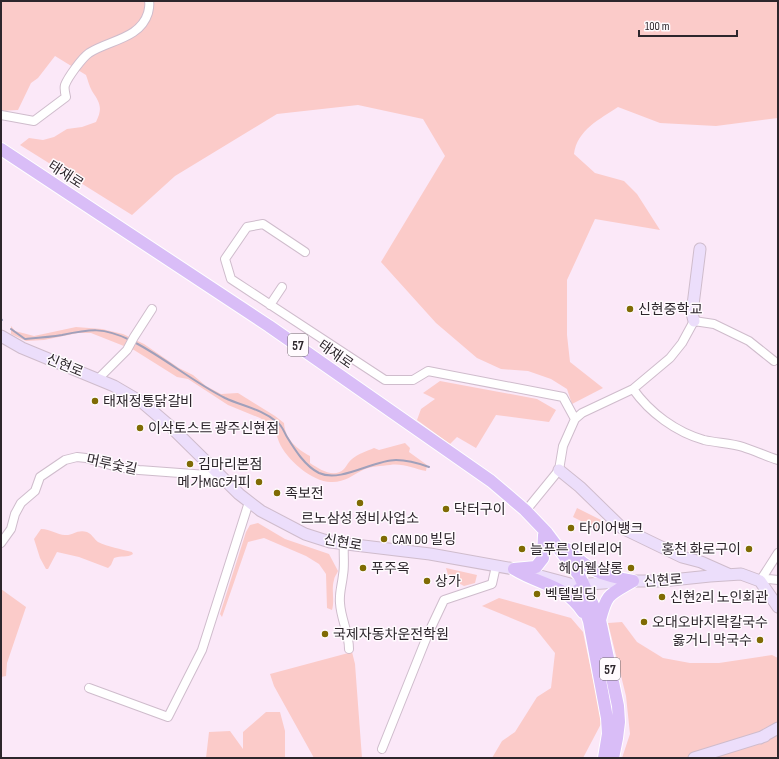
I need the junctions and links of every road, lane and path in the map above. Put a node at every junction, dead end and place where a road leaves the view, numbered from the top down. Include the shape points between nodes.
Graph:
1 (149, 1) edge
2 (1, 115) edge
3 (1, 149) edge
4 (1, 155) edge
5 (700, 249) dead end
6 (305, 252) dead end
7 (282, 287) dead end
8 (270, 305) junction
9 (152, 309) dead end
10 (694, 321) junction
11 (1, 336) edge
12 (774, 361) dead end
13 (98, 379) junction
14 (633, 389) junction
15 (575, 418) junction
16 (778, 460) edge
17 (559, 470) junction
18 (221, 476) junction
19 (491, 481) junction
20 (250, 502) junction
21 (528, 508) junction
22 (545, 531) junction
23 (1, 543) edge
24 (344, 544) junction
25 (778, 553) edge
26 (682, 558) junction
27 (496, 566) junction
28 (514, 569) junction
29 (728, 575) junction
30 (684, 579) junction
31 (778, 580) edge
32 (632, 581) junction
33 (760, 581) junction
34 (580, 584) junction
35 (778, 607) edge
36 (595, 620) junction
37 (349, 649) dead end
38 (89, 688) dead end
39 (778, 728) edge
40 (765, 736) junction
41 (382, 749) dead end
42 (604, 758) edge
43 (613, 758) edge
44 (694, 758) edge
45 (715, 758) edge

1 - 2 street via 145,21 118,41 88,54 65,85 66,97 55,106 34,120
3 - 19 main road, 태재로 / 57 via 269,326
4 - 22 main road, 태재로 / 57 via 321,366 499,492 538,528
5 - 10 main road via 692,313
6 - 8 street via 263,224 247,227 225,259 231,279
7 - 8 street
8 - 15 street via 385,380 413,380 428,371 563,397
9 - 13 street via 127,350
10 - 12 street via 714,324 749,341
10 - 14 street via 670,358
11 - 13 main road, 신현로 via 22,348
13 - 18 main road, 신현로 via 143,403
14 - 15 street
14 - 16 street via 642,401 683,433 743,447
15 - 17 street via 563,446
17 - 21 street
17 - 26 main road via 622,528
18 - 20 main road, 신현로
18 - 23 street, 머루숯길 via 142,471 77,457 65,460 40,477 35,491 21,503
19 - 21 main road
19 - 22 main road, 태재로 / 57
20 - 24 main road, 신현로 via 261,511 305,534
20 - 38 street via 202,650 168,717
21 - 22 main road
22 - 28 main road via 543,558 536,567
22 - 32 main road via 588,568 606,576
22 - 34 main road, 태재로 / 57
24 - 27 main road, 신현로 via 430,554
24 - 37 street via 344,575 340,601 349,638
25 - 33 street
26 - 29 main road via 701,562
26 - 30 main road
27 - 28 main road, 신현로
27 - 41 street via 492,584 444,600
28 - 34 main road, 신현로 via 566,583
28 - 36 main road via 555,587 576,601
29 - 30 main road, 신현로
29 - 33 main road, 신현로 via 741,574
30 - 32 main road, 신현로
31 - 33 street
32 - 34 main road, 신현로
32 - 36 main road via 608,597
33 - 35 main road
34 - 36 main road, 57
36 - 42 main road, 57 via 607,718 608,734
36 - 43 main road, 57 via 618,706 619,722
39 - 40 main road
40 - 44 main road
40 - 45 main road via 736,751

